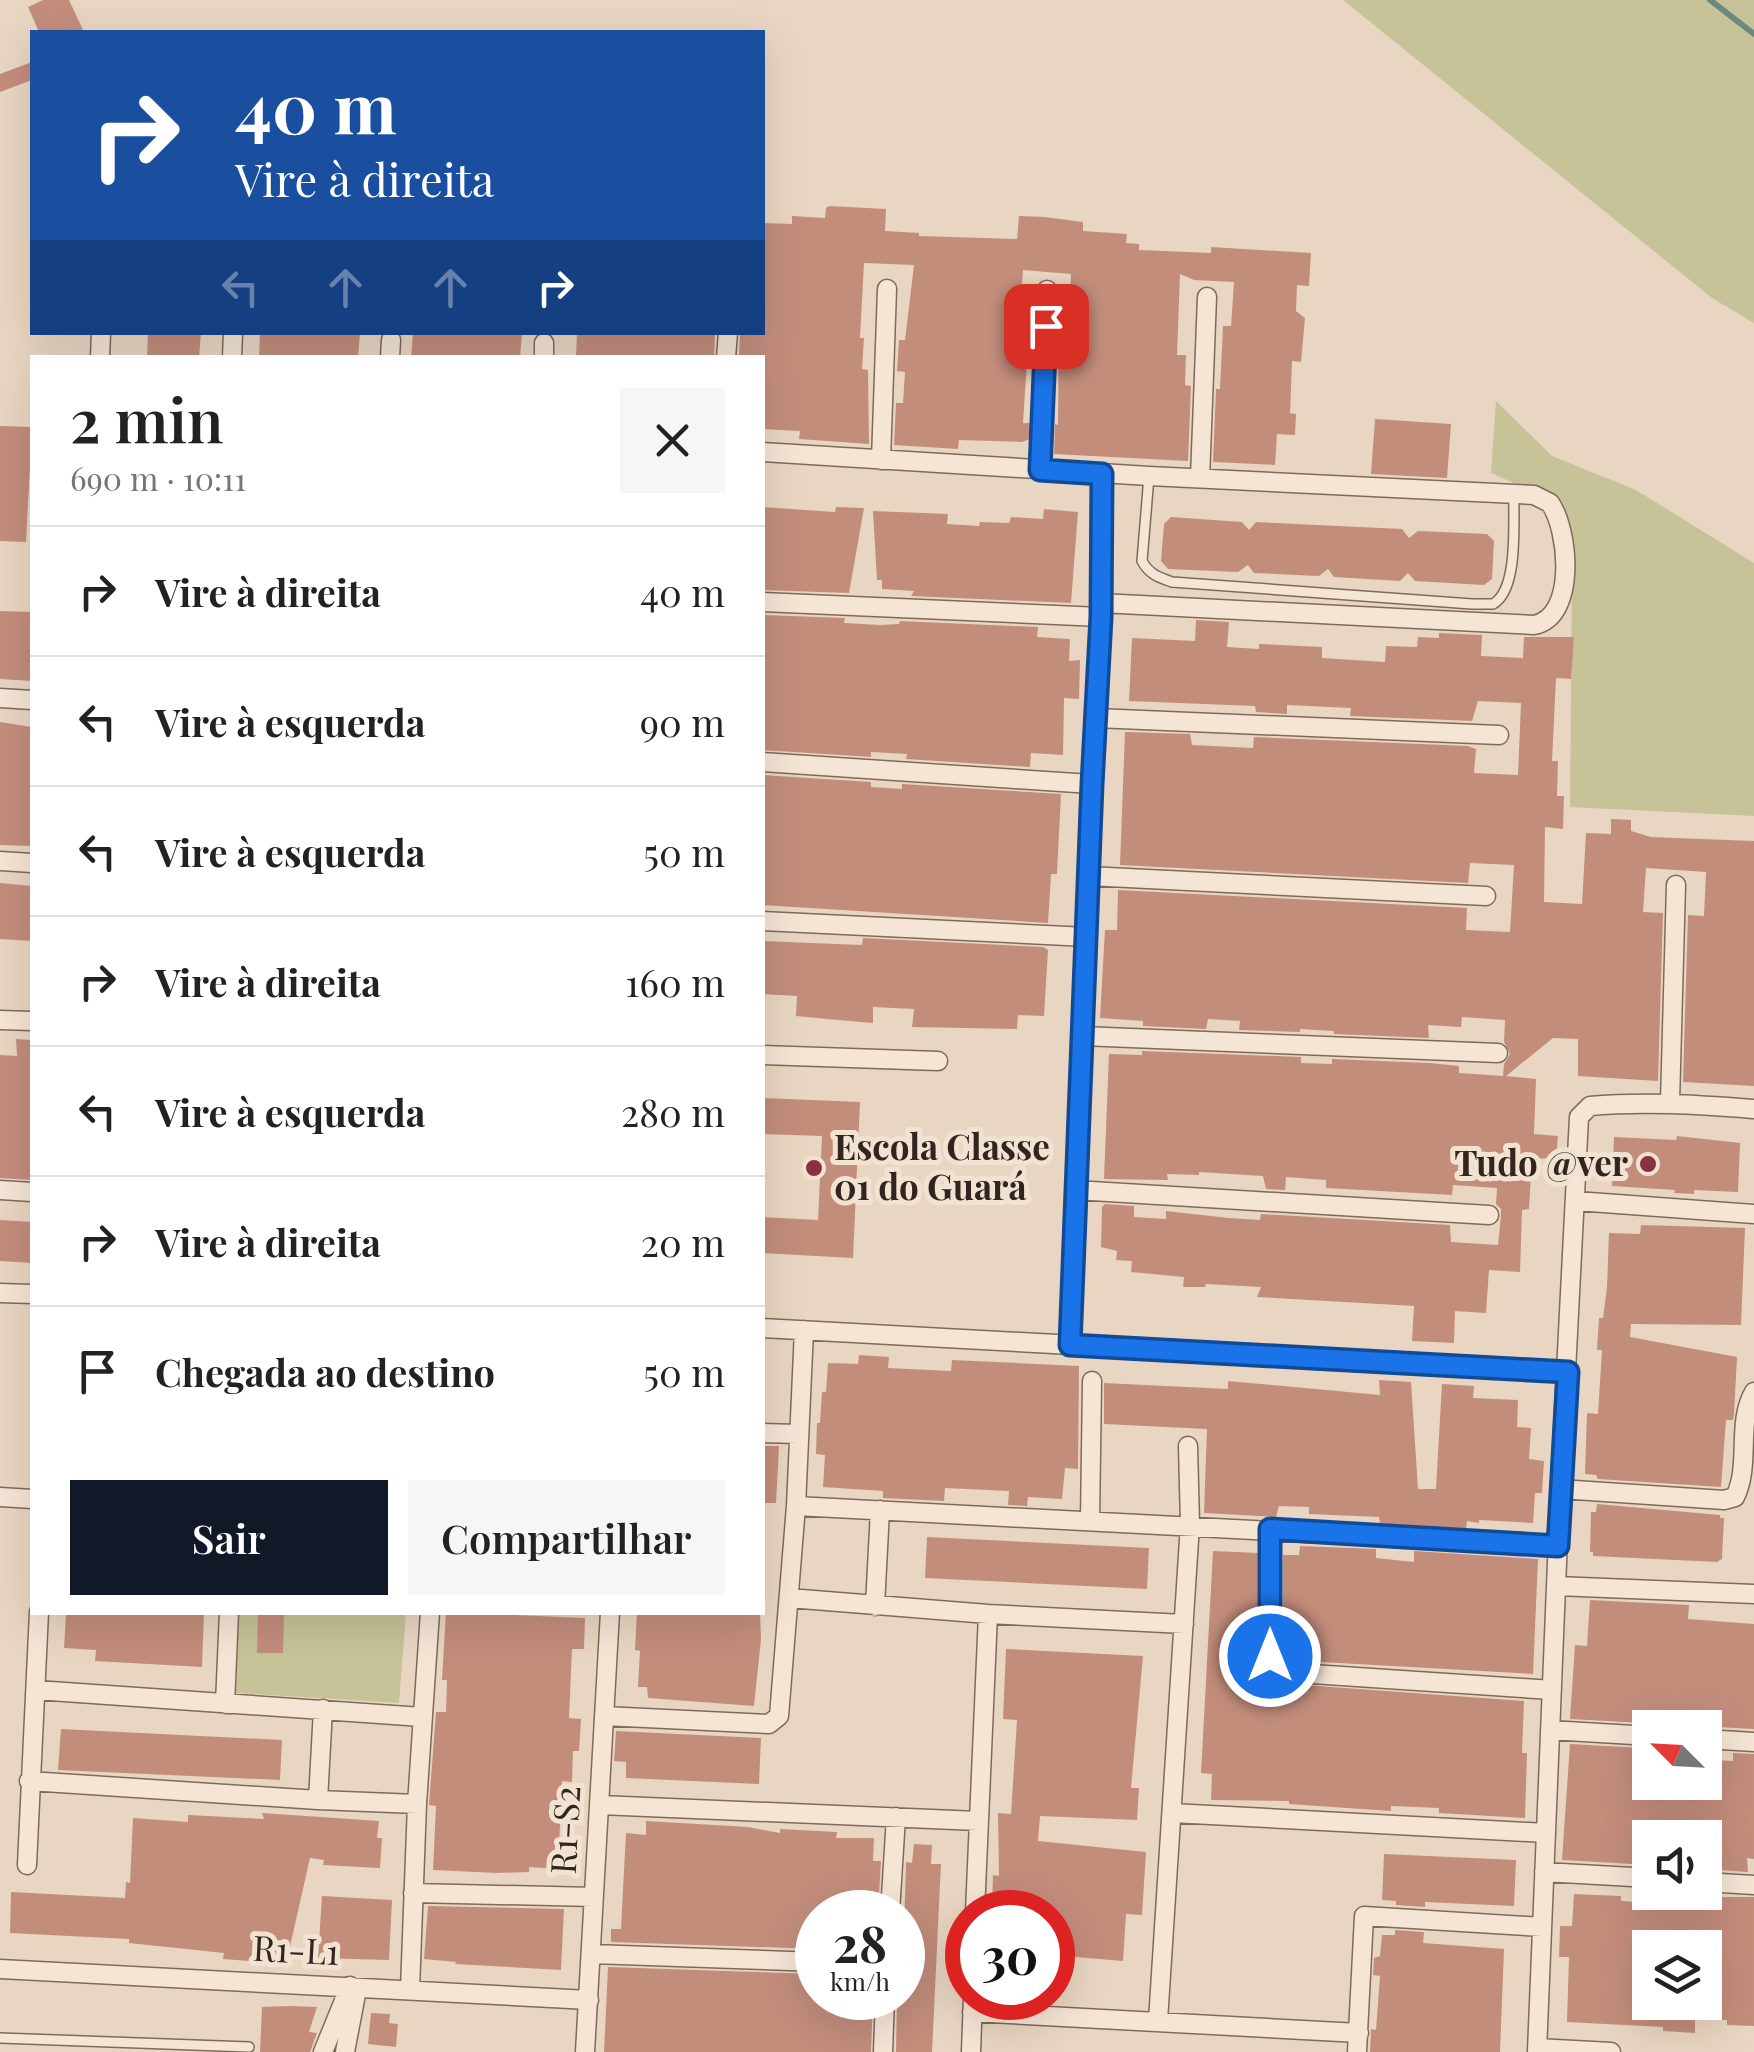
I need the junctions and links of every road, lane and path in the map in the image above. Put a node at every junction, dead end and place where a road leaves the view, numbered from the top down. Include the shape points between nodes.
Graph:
1 (887, 288) dead end
2 (1047, 290) dead end
3 (1207, 297) dead end
4 (765, 452) edge
5 (881, 460) junction
6 (1040, 470) junction
7 (1102, 474) junction
8 (1148, 476) junction
9 (1200, 478) junction
10 (1514, 494) junction
11 (765, 602) edge
12 (1101, 610) junction
13 (0, 698) edge
14 (30, 700) edge
15 (1096, 718) junction
16 (1500, 735) dead end
17 (765, 762) edge
18 (1092, 784) junction
19 (0, 861) edge
20 (30, 863) edge
21 (1088, 876) junction
22 (1676, 886) dead end
23 (1486, 896) dead end
24 (765, 921) edge
25 (1087, 936) junction
26 (0, 1020) edge
27 (30, 1022) edge
28 (1082, 1036) junction
29 (1498, 1053) dead end
30 (765, 1055) edge
31 (938, 1061) dead end
32 (1670, 1102) junction
33 (1754, 1109) edge
34 (0, 1190) edge
35 (1075, 1190) junction
36 (30, 1192) edge
37 (1576, 1201) junction
38 (1754, 1214) edge
39 (1489, 1215) dead end
40 (0, 1293) edge
41 (30, 1294) edge
42 (765, 1328) edge
43 (804, 1330) junction
44 (1070, 1345) junction
45 (1568, 1372) junction
46 (1092, 1380) dead end
47 (1754, 1392) edge
48 (765, 1432) edge
49 (798, 1434) junction
50 (1188, 1446) dead end
51 (1560, 1489) junction
52 (0, 1498) edge
53 (30, 1498) edge
54 (796, 1506) junction
55 (880, 1510) junction
56 (1090, 1521) junction
57 (1190, 1524) junction
58 (1270, 1529) junction
59 (1558, 1546) junction
60 (1556, 1586) junction
61 (1754, 1594) edge
62 (789, 1598) junction
63 (875, 1606) junction
64 (988, 1614) junction
65 (38, 1615) edge
66 (229, 1615) edge
67 (430, 1615) edge
68 (610, 1615) edge
69 (1184, 1624) junction
70 (36, 1690) junction
71 (1552, 1690) junction
72 (224, 1704) junction
73 (323, 1709) junction
74 (604, 1716) junction
75 (422, 1717) junction
76 (1550, 1730) junction
77 (1632, 1735) edge
78 (1722, 1740) edge
79 (1754, 1742) edge
80 (29, 1781) junction
81 (318, 1800) junction
82 (417, 1804) junction
83 (600, 1805) junction
84 (1172, 1813) junction
85 (896, 1818) junction
86 (978, 1821) junction
87 (1546, 1832) junction
88 (27, 1865) dead end
89 (1544, 1872) junction
90 (1632, 1877) edge
91 (1722, 1883) edge
92 (1754, 1885) edge
93 (891, 1890) edge
94 (976, 1890) edge
95 (413, 1893) junction
96 (594, 1897) junction
97 (1542, 1928) junction
98 (592, 1954) junction
99 (795, 1961) edge
100 (0, 1970) edge
101 (354, 1987) junction
102 (410, 1989) junction
103 (589, 2000) junction
104 (1075, 2014) edge
105 (884, 2020) edge
106 (972, 2020) edge
107 (1158, 2021) junction
108 (1359, 2032) junction
109 (0, 2038) edge
110 (249, 2047) dead end
111 (324, 2050) edge
112 (1537, 2050) edge
113 (346, 2052) edge
114 (585, 2052) edge
115 (883, 2052) edge
116 (970, 2052) edge
117 (1358, 2052) edge
118 (1611, 2052) edge

1 - 5 street
2 - 6 street
3 - 9 street
4 - 5 street
5 - 6 street
6 - 7 street
7 - 8 street
7 - 12 street
8 - 9 street
8 - 10 lane via 1142,562 1158,577 1472,604 1492,604 1505,593
9 - 10 street
10 - 12 street via 1550,502 1561,527 1563,593 1544,623
11 - 12 street
12 - 15 street
13 - 14 street
15 - 16 street
15 - 18 street
17 - 18 street
18 - 21 street
19 - 20 street
21 - 23 street
21 - 25 street
22 - 32 street
24 - 25 street
25 - 28 street
26 - 27 street
28 - 29 street
28 - 35 street
30 - 31 street
32 - 33 street
32 - 37 street via 1583,1111
34 - 36 street
35 - 39 street
35 - 44 street
37 - 38 street
37 - 45 street
40 - 41 street
42 - 43 street
43 - 44 street
43 - 49 street
44 - 45 street
45 - 51 street
46 - 56 street
47 - 51 street via 1735,1497
48 - 49 street
49 - 54 street
50 - 57 street
51 - 59 street
52 - 53 street
54 - 55 street
54 - 62 street
55 - 56 street
55 - 63 street
56 - 57 street
57 - 58 street
57 - 69 street
58 - 59 street
58 - 71 street via 1270,1656 1282,1672
59 - 60 street
60 - 61 street
60 - 71 street
62 - 63 street
62 - 74 street via 774,1723
63 - 64 street
64 - 69 street
64 - 86 street
65 - 70 street
66 - 72 street
67 - 75 street
68 - 74 street, R1-S2
69 - 84 street
70 - 72 street
70 - 80 street
71 - 76 street
72 - 73 street
73 - 75 street
73 - 81 street
74 - 83 street, R1-S2
75 - 82 street
76 - 77 street
76 - 87 street
78 - 79 street
80 - 81 street
80 - 88 street
81 - 82 street
82 - 95 street
83 - 85 street
83 - 96 street, R1-S2
84 - 87 street
84 - 107 street
85 - 86 street
85 - 93 street
86 - 94 street
87 - 89 street
89 - 90 street
89 - 97 street
91 - 92 street
95 - 96 street
95 - 102 street
96 - 98 street, R1-S2
97 - 108 street via 1364,1916
97 - 112 street
98 - 99 street
98 - 103 street, R1-S2
100 - 101 street, R1-L1
101 - 102 street, R1-L1
101 - 111 street
101 - 113 street
102 - 103 street, R1-L1
103 - 114 street, R1-S2
104 - 107 street
105 - 115 street
106 - 116 street
107 - 108 street
108 - 117 street
109 - 110 lane
111 - 113 street
112 - 118 street

